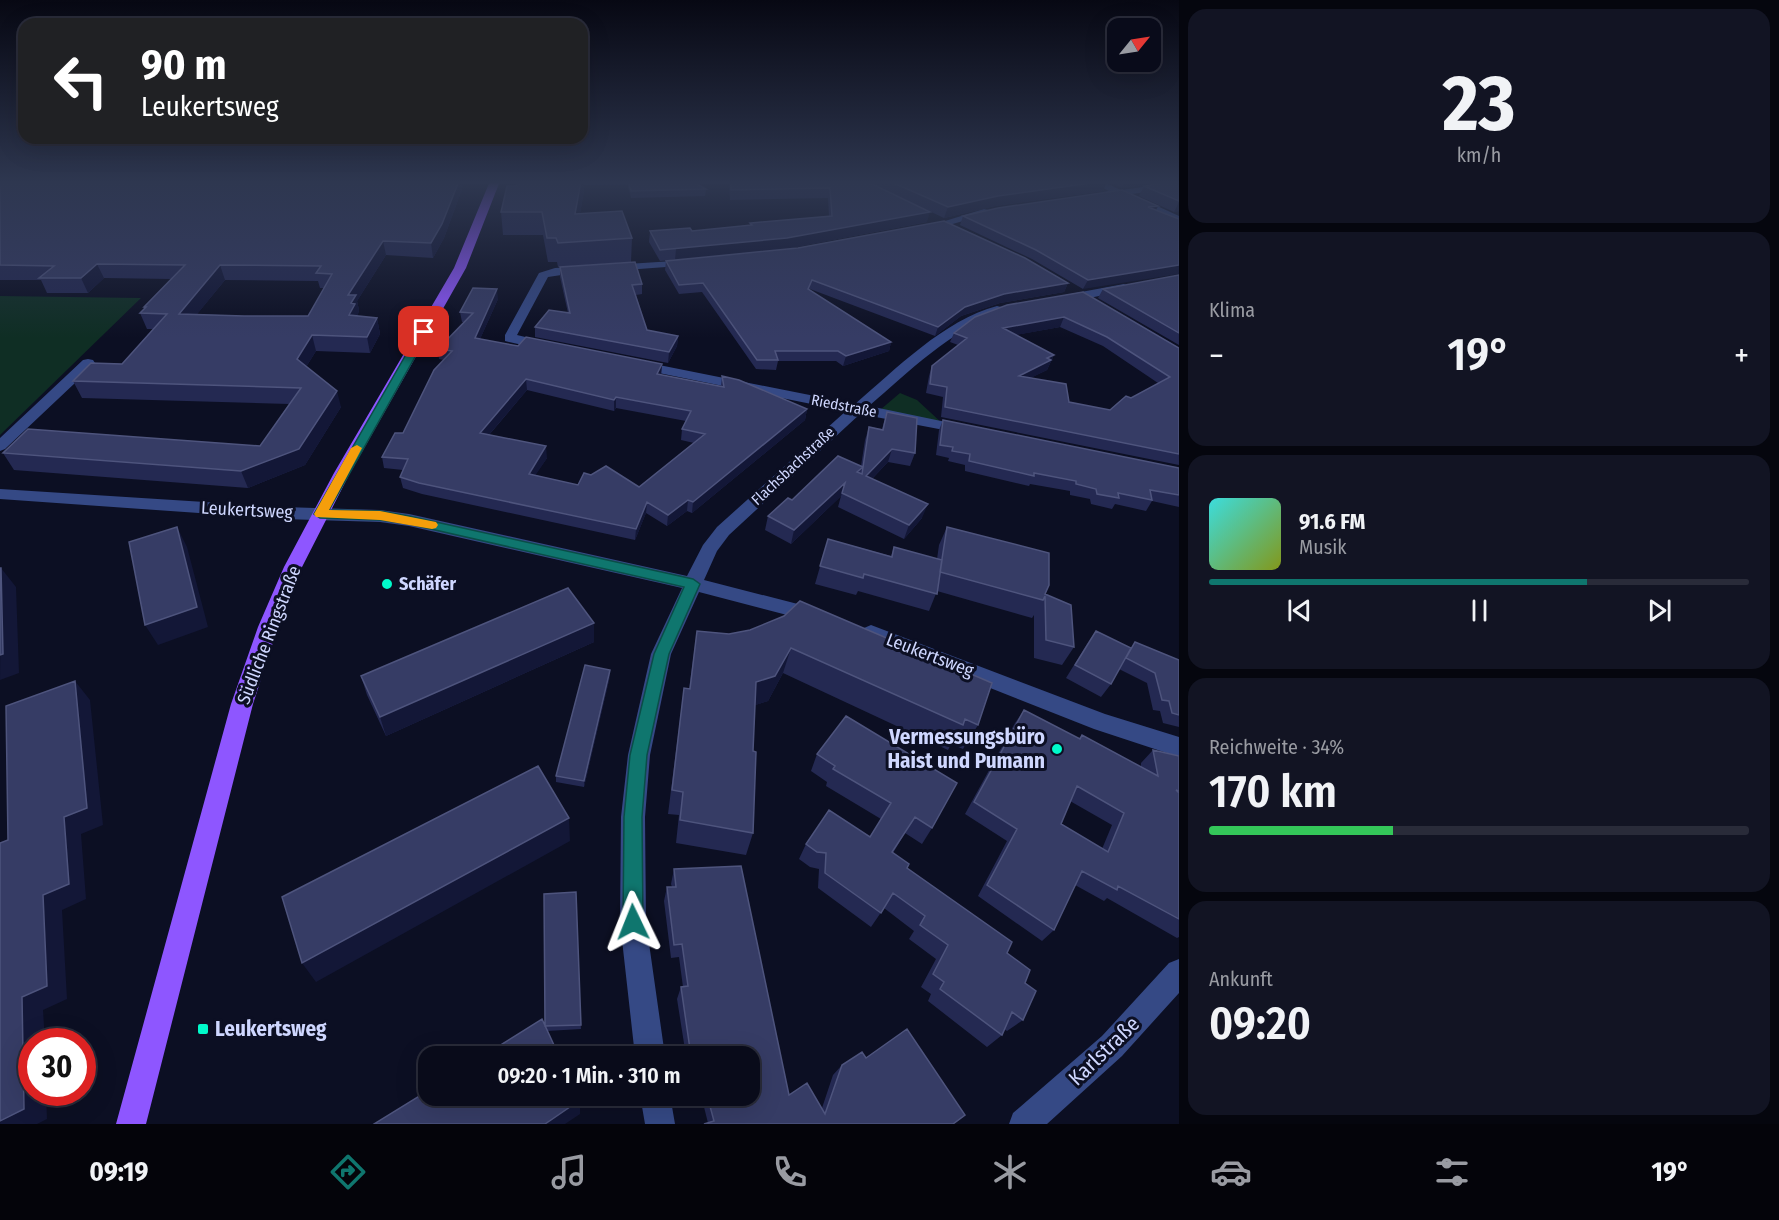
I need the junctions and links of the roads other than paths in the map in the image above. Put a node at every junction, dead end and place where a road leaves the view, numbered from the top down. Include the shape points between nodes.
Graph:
1 (474, 233) edge
2 (698, 262) edge
3 (1067, 285) edge
4 (1137, 286) edge
5 (1084, 296) junction
6 (1049, 301) edge
7 (1013, 307) edge
8 (1103, 307) edge
9 (559, 349) edge
10 (88, 363) edge
11 (628, 363) edge
12 (856, 408) junction
13 (977, 432) edge
14 (3, 438) edge
15 (3, 499) edge
16 (320, 514) junction
17 (693, 584) junction
18 (827, 619) edge
19 (850, 626) edge
20 (1179, 747) edge
21 (1179, 973) edge
22 (649, 1046) edge
23 (657, 1106) edge
24 (130, 1124) edge
25 (660, 1124) edge
26 (1024, 1124) edge

1 - 16 main road, Südliche Ringstraße via 460,268
2 - 9 street via 543,275 510,338
3 - 5 street
4 - 5 street
5 - 6 street
5 - 8 street
7 - 12 street, Flachsbachstraße via 966,321
10 - 14 street
11 - 12 street, Riedstraße
12 - 13 street, Riedstraße
12 - 17 street, Flachsbachstraße via 723,531 709,549
15 - 16 street, Leukertsweg
16 - 17 street, Leukertsweg via 409,520
16 - 24 main road, Südliche Ringstraße via 271,620 242,704
17 - 18 street, Leukertsweg
17 - 22 street, Flachsbachstraße via 661,654 639,755 634,807 633,922
19 - 20 street, Leukertsweg via 1102,722
21 - 26 street, Karlstraße via 1112,1046
23 - 25 street

